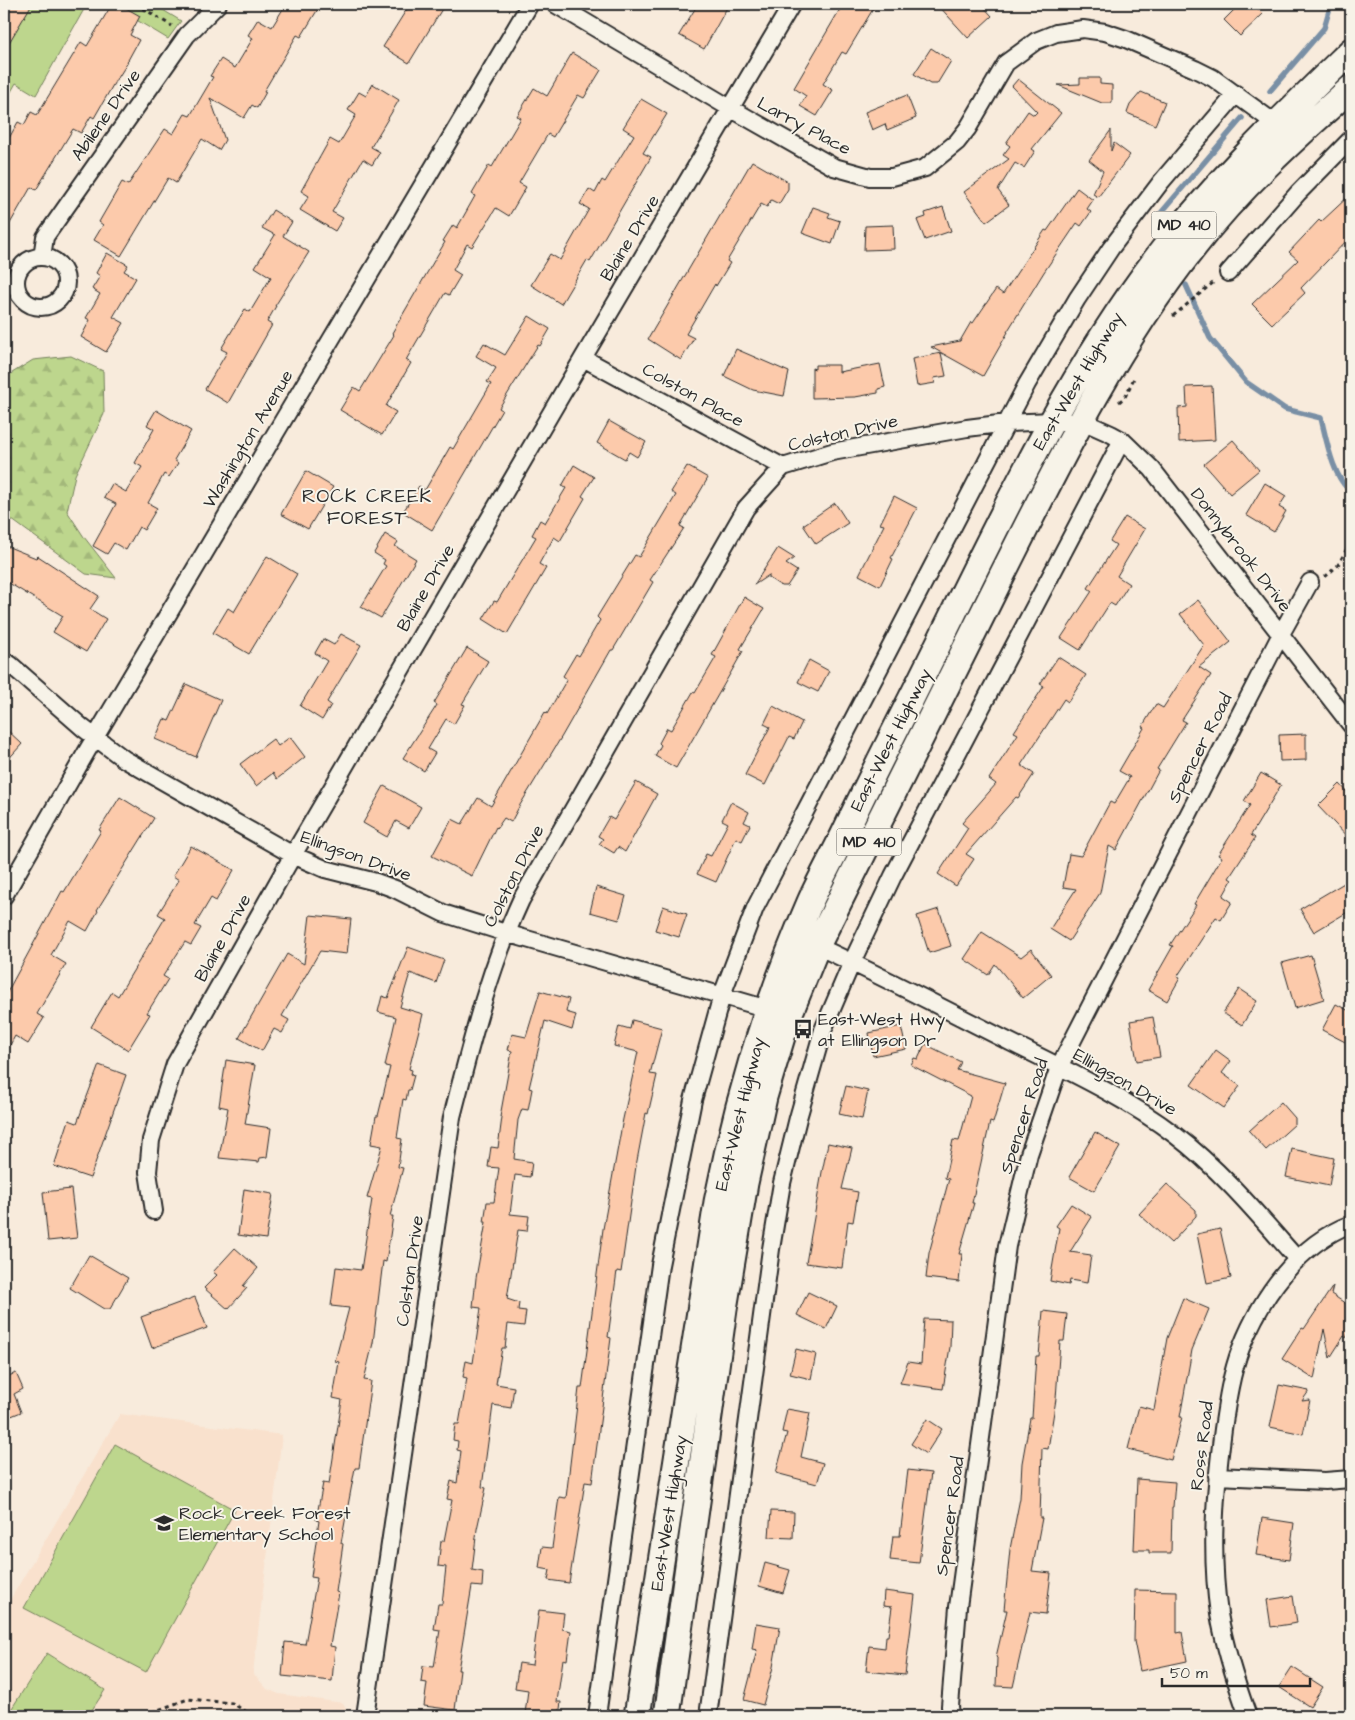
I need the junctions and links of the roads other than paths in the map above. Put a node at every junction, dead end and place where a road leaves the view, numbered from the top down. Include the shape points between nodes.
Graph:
1 (218, 4) edge
2 (530, 4) edge
3 (555, 4) edge
4 (792, 4) edge
5 (1351, 51) edge
6 (1351, 88) edge
7 (1236, 94) junction
8 (730, 108) junction
9 (1276, 124) junction
10 (1351, 139) edge
11 (42, 256) dead end
12 (1228, 273) dead end
13 (583, 358) junction
14 (1053, 421) junction
15 (1007, 423) junction
16 (1081, 423) junction
17 (1122, 440) junction
18 (783, 467) junction
19 (1310, 582) road end
20 (1281, 634) junction
21 (4, 661) edge
22 (1351, 725) edge
23 (95, 738) junction
24 (293, 855) junction
25 (4, 896) edge
26 (506, 933) junction
27 (817, 946) junction
28 (852, 962) junction
29 (722, 995) junction
30 (768, 1008) junction
31 (1059, 1067) junction
32 (154, 1211) dead end
33 (1351, 1224) edge
34 (1297, 1259) junction
35 (1217, 1476) junction
36 (1351, 1479) edge
37 (365, 1716) edge
38 (596, 1716) edge
39 (637, 1716) edge
40 (667, 1716) edge
41 (708, 1716) edge
42 (950, 1716) edge
43 (1248, 1716) edge

1 - 11 street, Abilene Drive via 187,35 45,237
2 - 23 street, Washington Avenue
3 - 8 street, Larry Place
4 - 8 street, Blaine Drive
5 - 9 main road, East-West Highway / MD 410
6 - 16 main road, East-West Highway / MD 410 via 1241,191 1192,248 1145,317
7 - 8 street, Larry Place via 1213,78 1126,39 1082,29 1056,33 1036,40 1006,63 957,142 925,168 892,177 870,177 834,167
7 - 9 street, Larry Place
7 - 15 street via 1161,182 1111,248 1027,384
8 - 13 street, Blaine Drive
9 - 14 main road, East-West Highway / MD 410 via 1164,248 1104,334
10 - 12 street via 1298,193
13 - 18 street, Colston Place
13 - 24 street, Blaine Drive
14 - 15 street, Colston Drive
14 - 16 street, Colston Drive
14 - 30 main road, East-West Highway / MD 410 via 811,900
15 - 18 street, Colston Drive via 832,452
15 - 29 street via 755,908
16 - 17 street, Donnybrook Drive
16 - 27 main road, East-West Highway / MD 410
17 - 20 street, Donnybrook Drive via 1152,469
17 - 28 street via 892,876
18 - 26 street, Colston Drive via 746,508 521,900
19 - 20 street, Spencer Road
20 - 22 street, Donnybrook Drive
20 - 31 street, Spencer Road
21 - 23 street, Ellingson Drive
23 - 24 street, Ellingson Drive via 124,759
23 - 25 street, Washington Avenue
24 - 26 street, Ellingson Drive via 325,869 376,882 443,913
24 - 32 street, Blaine Drive via 175,1064 151,1140 148,1172
26 - 29 street, Ellingson Drive
26 - 37 street, Colston Drive via 473,1033 452,1117
27 - 28 street, Ellingson Drive
27 - 40 main road, East-West Highway / MD 410 via 787,1020 764,1096 745,1183 724,1309
28 - 31 street, Ellingson Drive
28 - 41 street via 824,1030 782,1183
29 - 30 street, Ellingson Drive
29 - 38 street via 693,1100 660,1264
30 - 39 main road, East-West Highway / MD 410 via 726,1154
31 - 34 street, Ellingson Drive via 1139,1109 1176,1135 1208,1162
31 - 42 street, Spencer Road via 1029,1154 1007,1246 958,1607
33 - 34 street, Ross Road
34 - 35 street, Ross Road via 1255,1317 1240,1349 1228,1393
35 - 36 street via 1325,1481
35 - 43 street, Ross Road via 1213,1550 1219,1614 1226,1650

